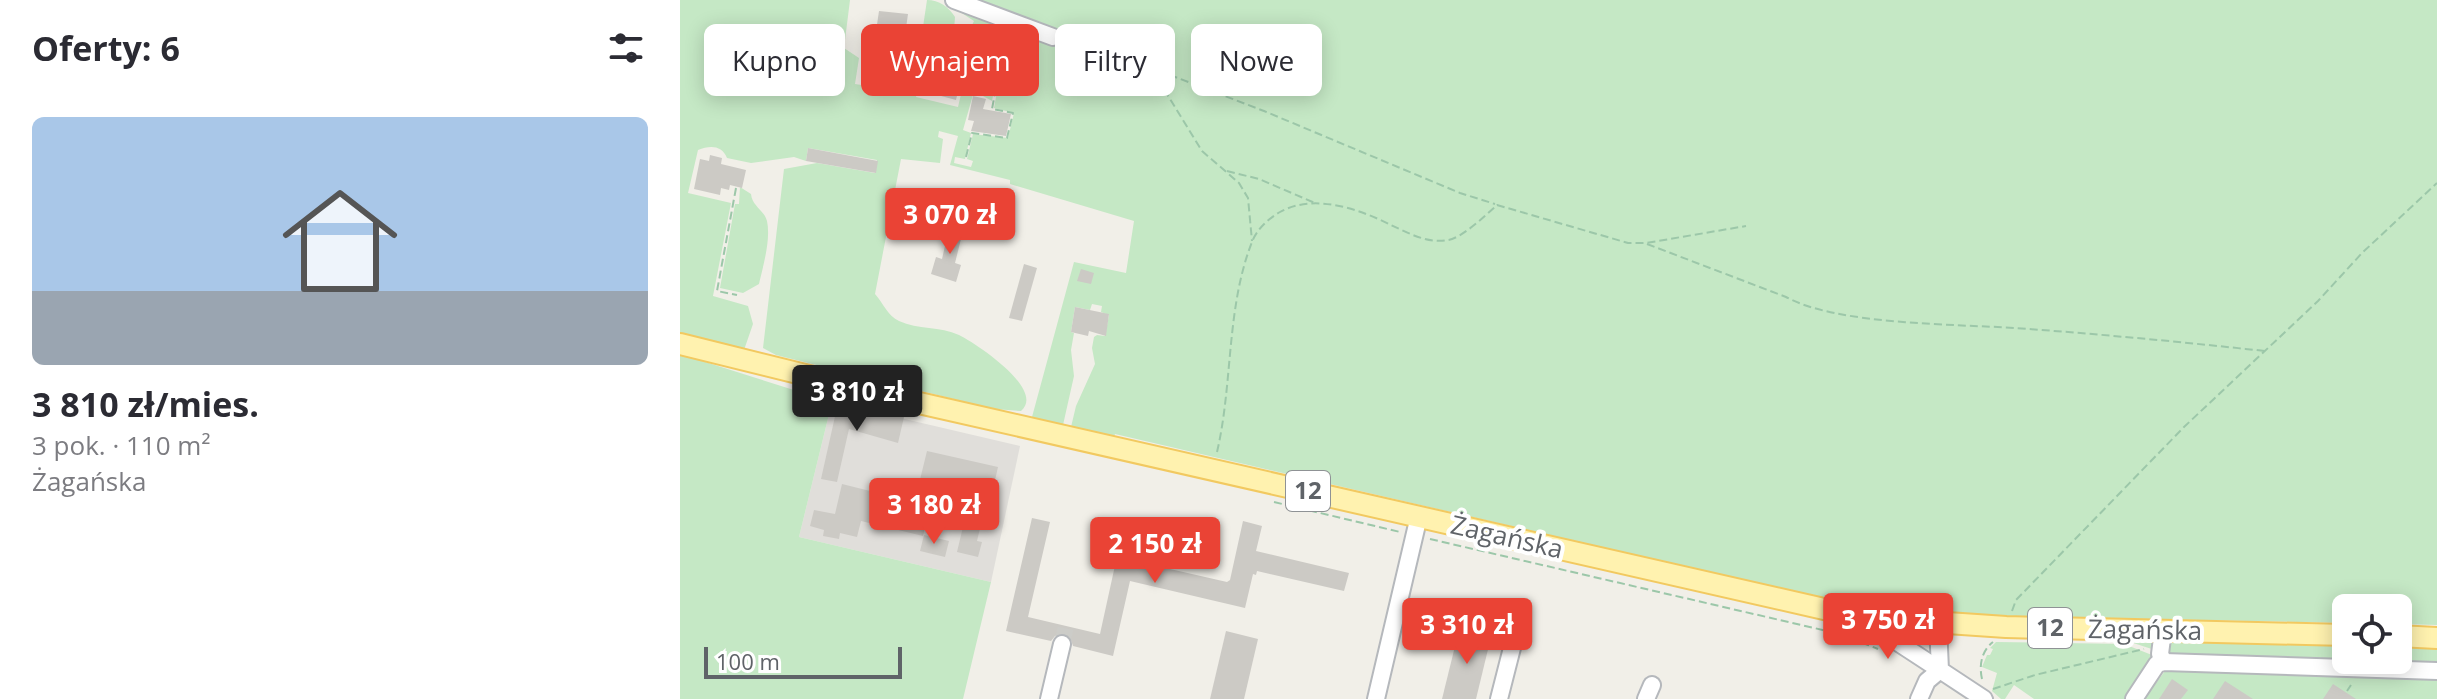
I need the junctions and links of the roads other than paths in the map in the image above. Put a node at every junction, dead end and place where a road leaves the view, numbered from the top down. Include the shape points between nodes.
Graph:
1 (954, 0) edge
2 (1053, 37) dead end
3 (680, 344) edge
4 (1419, 516) junction
5 (1859, 617) junction
6 (1938, 624) junction
7 (2163, 630) junction
8 (2332, 635) edge
9 (2412, 637) edge
10 (2437, 638) edge
11 (1062, 644) tunnel mouth
12 (1513, 644) dead end
13 (2156, 655) junction
14 (1940, 670) junction
15 (2437, 671) edge
16 (1986, 695) edge
17 (1049, 699) edge
18 (1376, 699) edge
19 (1499, 699) edge
20 (1919, 699) edge
21 (2134, 699) edge

1 - 2 street
3 - 4 main road, Żagańska / 12
4 - 5 main road, Żagańska / 12
4 - 18 street
5 - 6 main road, Żagańska / 12
5 - 14 street
6 - 7 main road, Żagańska / 12 via 2002,634
6 - 14 street
7 - 8 main road, Żagańska / 12
7 - 13 street
9 - 10 main road
11 - 17 street
12 - 19 street
13 - 15 street
13 - 21 street via 2157,664
14 - 16 street
14 - 20 street via 1927,681

